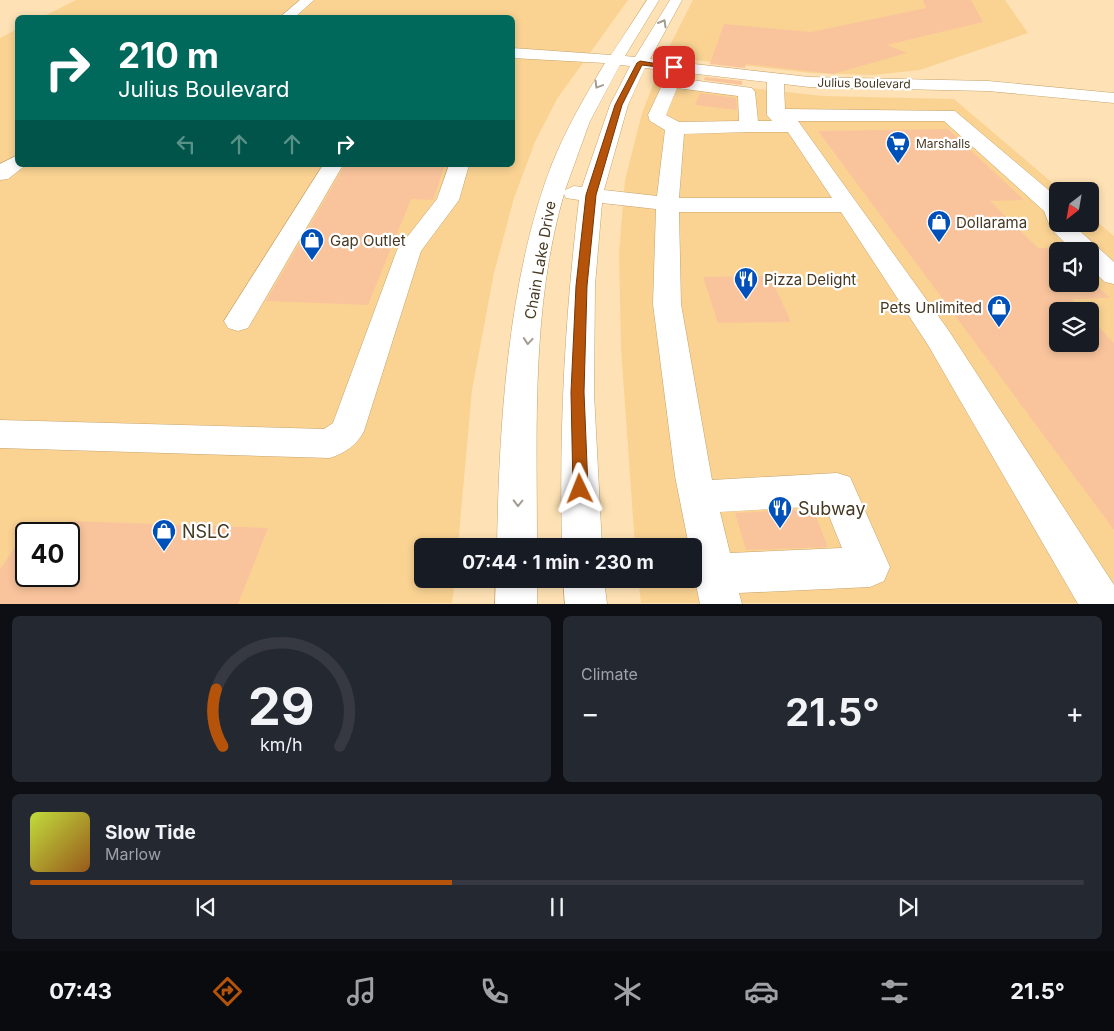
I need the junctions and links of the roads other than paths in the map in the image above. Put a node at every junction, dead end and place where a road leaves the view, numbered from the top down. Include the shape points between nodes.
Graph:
1 (308, 0) edge
2 (653, 0) edge
3 (676, 0) edge
4 (290, 14) edge
5 (515, 53) edge
6 (614, 60) junction
7 (640, 63) junction
8 (774, 79) junction
9 (1114, 98) edge
10 (785, 121) junction
11 (749, 127) junction
12 (675, 128) junction
13 (15, 163) edge
14 (332, 167) edge
15 (458, 167) edge
16 (0, 174) edge
17 (553, 191) junction
18 (591, 195) junction
19 (1049, 203) edge
20 (666, 204) junction
21 (849, 205) junction
22 (1068, 232) edge
23 (1078, 242) edge
24 (1099, 262) edge
25 (1114, 276) edge
26 (238, 321) dead end
27 (0, 434) edge
28 (698, 497) junction
29 (517, 538) edge
30 (582, 538) edge
31 (516, 588) edge
32 (585, 588) edge
33 (718, 589) edge
34 (516, 604) edge
35 (586, 604) edge
36 (1102, 604) edge

1 - 4 street
2 - 6 street, Chain Lake Drive
7 -> 3 street
5 - 6 street, Julius Boulevard
6 - 7 street, Julius Boulevard
6 -> 17 street, Chain Lake Drive via 579,122
7 - 8 street, Julius Boulevard
7 - 18 street via 619,105
8 - 9 street, Julius Boulevard via 864,85 988,86
8 - 10 street
10 - 11 street
10 - 19 street via 950,115
10 - 21 street
11 - 12 street
11 - 12 street via 746,92 676,83 670,85 656,115
12 - 20 street
13 - 16 street
14 - 26 street
15 - 27 street via 448,200 410,250 347,432 330,444
17 - 18 street
17 -> 29 street, Chain Lake Drive via 540,247 529,327 520,429
18 - 20 street
18 - 30 street via 582,286 578,392
20 - 21 street via 693,208
20 - 28 street via 667,304
21 - 36 street via 939,338
22 - 23 street
24 - 25 street
28 - 33 street
28 - 33 street via 837,489 870,566
31 - 34 street
32 - 35 street

